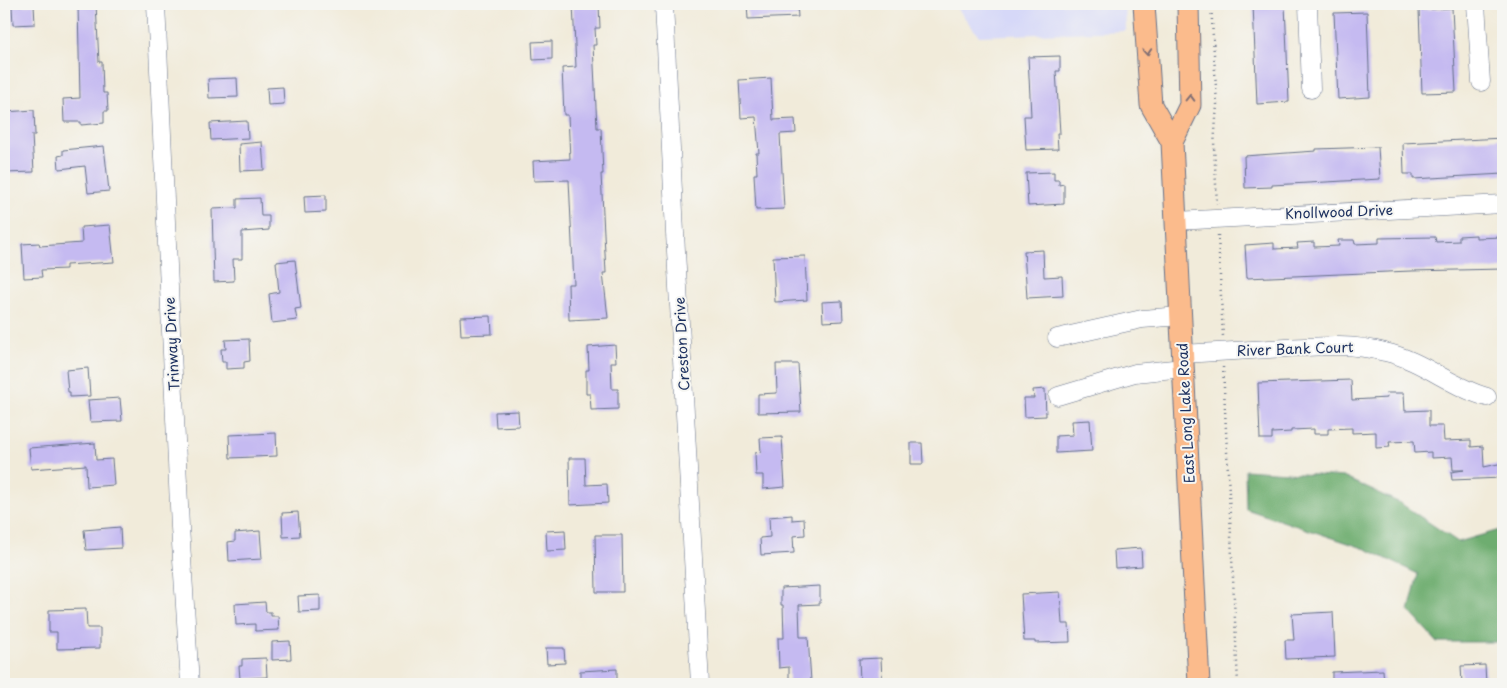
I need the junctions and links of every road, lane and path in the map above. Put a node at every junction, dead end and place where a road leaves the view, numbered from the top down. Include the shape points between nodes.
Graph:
1 (156, 4) edge
2 (664, 4) edge
3 (1144, 4) edge
4 (1188, 4) edge
5 (1211, 4) edge
6 (1308, 4) edge
7 (1476, 4) edge
8 (1481, 82) dead end
9 (1312, 89) dead end
10 (1172, 142) junction
11 (1503, 204) edge
12 (1217, 206) dead end
13 (1175, 221) junction
14 (1218, 232) dead end
15 (1181, 316) junction
16 (1057, 338) dead end
17 (1223, 340) dead end
18 (1183, 361) junction
19 (1222, 362) dead end
20 (1058, 396) dead end
21 (1487, 397) dead end
22 (190, 684) edge
23 (700, 684) edge
24 (1199, 684) edge
25 (1238, 684) edge

1 - 22 street, Trinway Drive
2 - 23 street, Creston Drive
3 -> 10 main road, East Long Lake Road via 1151,105
10 -> 4 main road, East Long Lake Road via 1190,105
5 - 12 path via 1217,104 1214,146
6 - 9 street
7 - 8 street
10 - 13 main road, East Long Lake Road
11 - 13 street, Knollwood Drive
13 - 15 main road, East Long Lake Road
14 - 17 path
15 - 16 street via 1142,319
15 - 18 main road, East Long Lake Road
18 - 20 street, River Bank Court
18 - 21 street, River Bank Court via 1333,346 1361,347 1404,357
18 - 24 main road, East Long Lake Road
19 - 25 path

